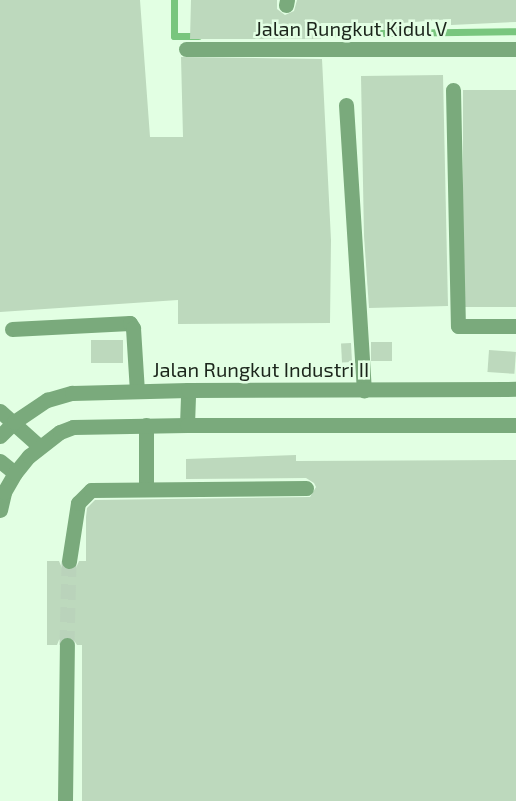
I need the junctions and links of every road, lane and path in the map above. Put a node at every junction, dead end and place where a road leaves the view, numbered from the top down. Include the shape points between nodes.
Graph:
1 (186, 49) dead end
2 (516, 49) edge
3 (453, 90) dead end
4 (346, 105) dead end
5 (516, 326) edge
6 (12, 329) dead end
7 (516, 389) edge
8 (188, 390) junction
9 (364, 390) junction
10 (138, 391) junction
11 (0, 411) edge
12 (14, 422) junction
13 (188, 424) junction
14 (146, 425) junction
15 (516, 425) edge
16 (0, 436) edge
17 (39, 446) junction
18 (0, 461) edge
19 (15, 473) junction
20 (146, 488) junction
21 (306, 488) dead end
22 (0, 510) edge
23 (69, 561) tunnel mouth
24 (67, 645) tunnel mouth
25 (65, 801) edge

1 - 2 street, Jalan Rungkut Kidul V
3 - 5 street via 458,326
4 - 9 street
6 - 10 street via 130,323
7 - 9 street, Jalan Rungkut Industri II
8 - 9 street, Jalan Rungkut Industri II
8 - 10 street, Jalan Rungkut Industri II
8 - 13 street
10 - 12 street, Jalan Rungkut Industri II via 60,396
11 - 12 street
12 - 16 street, Jalan Rungkut Industri II
12 - 17 street
13 - 14 street
13 - 15 street
14 - 17 street via 73,427
14 - 20 street
17 - 19 street
18 - 19 street
19 - 22 street via 4,492
20 - 21 street
20 - 23 street via 98,489 83,496 76,513
24 - 25 street

